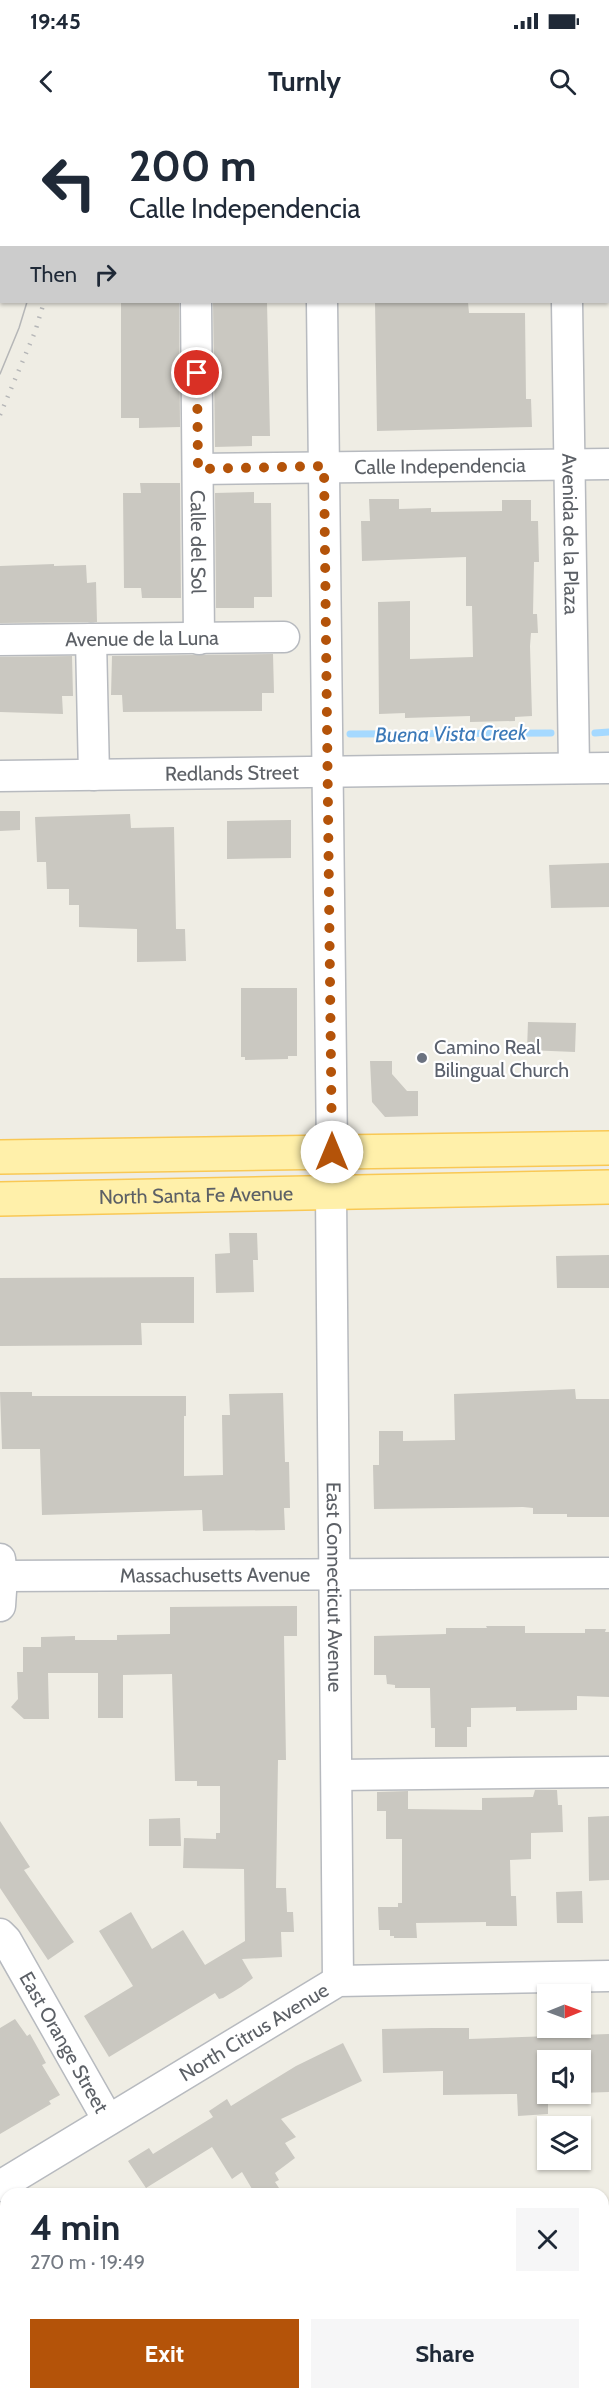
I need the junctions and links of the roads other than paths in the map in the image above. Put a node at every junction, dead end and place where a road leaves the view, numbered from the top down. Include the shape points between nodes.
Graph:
1 (196, 303) edge
2 (322, 303) edge
3 (567, 303) edge
4 (568, 464) junction
5 (609, 464) edge
6 (324, 466) junction
7 (198, 469) junction
8 (284, 637) dead end
9 (91, 639) junction
10 (199, 639) junction
11 (0, 640) edge
12 (574, 768) junction
13 (609, 768) edge
14 (328, 772) junction
15 (94, 775) junction
16 (0, 776) edge
17 (609, 1148) edge
18 (332, 1152) junction
19 (0, 1157) edge
20 (609, 1187) edge
21 (331, 1193) junction
22 (0, 1199) edge
23 (1, 1567) edge
24 (609, 1573) edge
25 (336, 1575) junction
26 (0, 1606) edge
27 (609, 1772) edge
28 (337, 1775) junction
29 (0, 1934) edge
30 (609, 1976) edge
31 (338, 1981) junction
32 (108, 2120) junction
33 (0, 2186) edge

1 - 7 street, Calle del Sol
2 - 6 street
3 - 4 street, Avenida de la Plaza
4 - 5 street, Calle Independencia
4 - 6 street, Calle Independencia
4 - 12 street, Avenida de la Plaza
6 - 7 street, Calle Independencia
6 - 14 street
7 - 10 street, Calle del Sol
8 - 10 street, Avenue de la Luna
9 - 10 street, Avenue de la Luna
9 - 11 street, Avenue de la Luna
9 - 15 street
12 - 13 street, Redlands Street
12 - 14 street, Redlands Street
14 - 15 street, Redlands Street
14 - 18 street
15 - 16 street, Redlands Street
17 - 18 main road, North Santa Fe Avenue
18 - 19 main road, North Santa Fe Avenue
20 - 21 main road, North Santa Fe Avenue
21 - 22 main road, North Santa Fe Avenue
21 - 25 street, East Connecticut Avenue
23 - 25 street, Massachusetts Avenue
23 - 26 street
24 - 25 street, Massachusetts Avenue
25 - 28 street, East Connecticut Avenue
27 - 28 street
28 - 31 street, East Connecticut Avenue
29 - 32 street, East Orange Street
30 - 31 street, North Citrus Avenue
31 - 32 street, North Citrus Avenue
32 - 33 street, North Citrus Avenue

